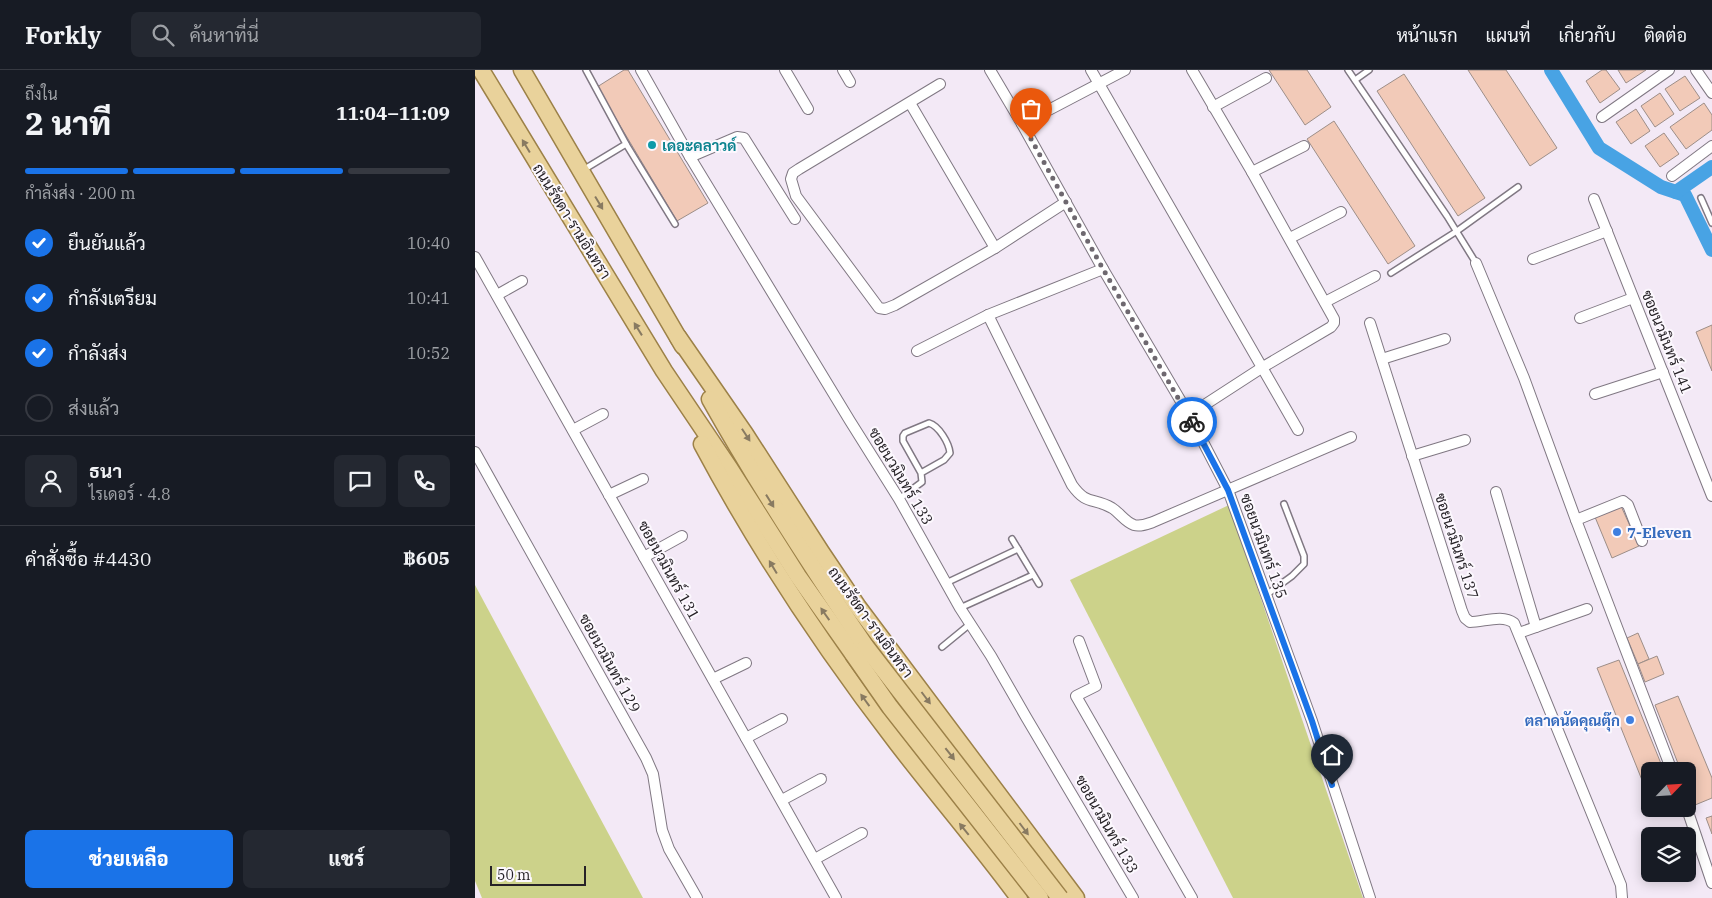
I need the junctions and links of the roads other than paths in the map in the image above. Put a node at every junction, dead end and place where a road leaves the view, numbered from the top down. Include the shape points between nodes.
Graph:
1 (481, 70) edge
2 (522, 70) edge
3 (586, 70) edge
4 (641, 70) edge
5 (785, 70) edge
6 (843, 70) edge
7 (990, 70) edge
8 (1091, 70) edge
9 (1125, 70) edge
10 (1192, 70) edge
11 (1348, 70) edge
12 (1369, 70) edge
13 (1669, 70) edge
14 (1696, 70) edge
15 (1266, 78) dead end
16 (1355, 80) junction
17 (850, 82) dead end
18 (939, 84) dead end
19 (1099, 84) junction
20 (1712, 93) edge
21 (910, 103) junction
22 (1213, 107) junction
23 (808, 109) dead end
24 (1603, 117) dead end
25 (1022, 124) junction
26 (626, 144) junction
27 (1304, 146) dead end
28 (1712, 146) edge
29 (690, 157) junction
30 (581, 172) junction
31 (1252, 172) junction
32 (1672, 176) dead end
33 (1518, 187) dead end
34 (1701, 198) dead end
35 (1594, 199) dead end
36 (1066, 202) junction
37 (1341, 212) dead end
38 (795, 220) dead end
39 (1712, 223) edge
40 (675, 224) dead end
41 (1457, 231) junction
42 (1607, 231) junction
43 (1290, 238) junction
44 (995, 248) junction
45 (475, 256) edge
46 (1533, 259) dead end
47 (1476, 263) joint
48 (1103, 269) junction
49 (1391, 273) dead end
50 (1375, 276) dead end
51 (522, 280) dead end
52 (497, 295) junction
53 (1633, 298) junction
54 (1325, 302) junction
55 (988, 315) junction
56 (1580, 318) dead end
57 (1370, 323) dead end
58 (678, 337) junction
59 (1445, 339) dead end
60 (917, 351) dead end
61 (1382, 359) junction
62 (1263, 367) junction
63 (664, 371) junction
64 (1663, 372) junction
65 (1595, 394) dead end
66 (603, 414) dead end
67 (1189, 415) junction
68 (573, 430) junction
69 (1298, 430) dead end
70 (1351, 436) dead end
71 (1465, 440) dead end
72 (475, 452) edge
73 (1412, 456) junction
74 (921, 473) junction
75 (643, 479) dead end
76 (1228, 490) junction
77 (1496, 492) dead end
78 (609, 495) junction
79 (1712, 496) edge
80 (899, 499) junction
81 (1284, 504) dead end
82 (1576, 520) junction
83 (682, 536) dead end
84 (1012, 539) dead end
85 (1641, 541) dead end
86 (1018, 549) junction
87 (644, 557) junction
88 (1033, 574) junction
89 (946, 583) junction
90 (1039, 584) dead end
91 (1266, 595) junction
92 (960, 608) junction
93 (1587, 609) dead end
94 (970, 624) junction
95 (1536, 627) junction
96 (1519, 633) junction
97 (1079, 642) dead end
98 (942, 647) dead end
99 (859, 650) junction
100 (747, 663) dead end
101 (713, 679) junction
102 (782, 719) dead end
103 (746, 738) junction
104 (1669, 762) edge
105 (821, 779) dead end
106 (782, 800) junction
107 (1690, 818) edge
108 (862, 833) dead end
109 (815, 859) junction
110 (1047, 860) junction
111 (1712, 883) edge
112 (1014, 892) edge
113 (697, 898) edge
114 (836, 898) edge
115 (1040, 898) edge
116 (1061, 898) edge
117 (1076, 898) edge
118 (1133, 898) edge
119 (1192, 898) edge
120 (1370, 898) edge
121 (1622, 898) edge

63 -> 1 main road, ถนนรัชดา-รามอินทรา
2 - 30 main road, ถนนรัชดา-รามอินทรา
3 - 26 lane
4 - 29 street, ซอยนวมินทร์ 133
5 - 23 street
6 - 17 street
7 - 25 street, ซอยนวมินทร์ 135
8 - 19 street
9 - 19 street
10 - 22 street
11 - 16 lane
12 - 16 lane
13 - 24 street
14 - 20 street
15 - 22 street
16 - 41 lane
18 - 21 street
19 - 25 street
19 - 62 street
21 - 44 street
21 - 44 street via 793,173 791,178 796,196 874,304 882,309 895,305
22 - 31 street
25 - 36 street, ซอยนวมินทร์ 135
26 - 30 lane
26 - 40 lane
27 - 31 street
28 - 32 street
29 - 38 street via 737,137 743,138
29 - 80 street, ซอยนวมินทร์ 133
30 -> 58 main road, ถนนรัชดา-รามอินทรา
31 - 43 street
33 - 41 lane
34 - 39 lane
35 - 42 street, ซอยนวมินทร์ 141
36 - 44 street
36 - 48 street, ซอยนวมินทร์ 135
37 - 43 street
41 - 47 lane
41 - 49 lane
42 - 46 street
42 - 53 street, ซอยนวมินทร์ 141
43 - 54 street
45 - 52 street, ซอยนวมินทร์ 131
47 - 82 street via 1524,378
48 - 55 street
48 - 67 street, ซอยนวมินทร์ 135
50 - 54 street
51 - 52 street
52 - 68 street, ซอยนวมินทร์ 131
53 - 56 street
53 - 64 street, ซอยนวมินทร์ 141
54 - 62 street via 1334,319 1331,327
55 - 60 street
55 - 76 street via 1079,495 1106,505 1127,521 1140,526
57 - 61 street, ซอยนวมินทร์ 137
58 -> 99 main road, ถนนรัชดา-รามอินทรา via 738,450 814,570
58 -> 110 main road, ถนนรัชดา-รามอินทรา via 858,607
59 - 61 street
61 - 73 street, ซอยนวมินทร์ 137
62 - 67 street
62 - 69 street
99 -> 63 main road, ถนนรัชดา-รามอินทรา via 799,576
112 -> 63 main road, ถนนรัชดา-รามอินทรา via 896,741 781,580 721,478
64 - 65 street
64 - 79 street, ซอยนวมินทร์ 141
66 - 68 street
67 - 76 street, ซอยนวมินทร์ 135
68 - 78 street, ซอยนวมินทร์ 131
70 - 76 street
71 - 73 street
72 - 113 street, ซอยนวมินทร์ 129 via 646,758 653,774 662,830
73 - 96 street, ซอยนวมินทร์ 137 via 1465,618 1470,622 1509,619
74 - 74 lane via 903,436 929,423 943,437 950,453
74 - 80 lane via 922,482
75 - 78 street
76 - 91 street, ซอยนวมินทร์ 135
77 - 95 street
78 - 87 street, ซอยนวมินทร์ 131
80 - 89 street, ซอยนวมินทร์ 133
81 - 91 lane via 1304,556 1304,564
82 - 85 street via 1623,501 1628,505
82 - 104 street
83 - 87 street
84 - 86 lane
86 - 88 lane
86 - 89 lane
87 - 101 street, ซอยนวมินทร์ 131
88 - 90 lane
88 - 92 lane
89 - 92 street, ซอยนวมินทร์ 133
91 - 120 street, ซอยนวมินทร์ 135 via 1312,721
92 - 94 street, ซอยนวมินทร์ 133
93 - 95 street
94 - 98 lane
94 - 118 street, ซอยนวมินทร์ 133
95 - 96 street
96 - 121 street via 1621,885
97 - 119 street via 1096,686 1076,696
99 - 115 main road, ถนนรัชดา-รามอินทรา, bridge via 890,707
99 -> 116 main road, ถนนรัชดา-รามอินทรา, bridge
100 - 101 street
101 - 103 street, ซอยนวมินทร์ 131
102 - 103 street
103 - 106 street, ซอยนวมินทร์ 131
105 - 106 street
106 - 109 street, ซอยนวมินทร์ 131
107 - 111 street
108 - 109 street
109 - 114 street, ซอยนวมินทร์ 131
110 - 112 main road via 1048,870 1038,882
110 - 117 main road, ถนนรัชดา-รามอินทรา

